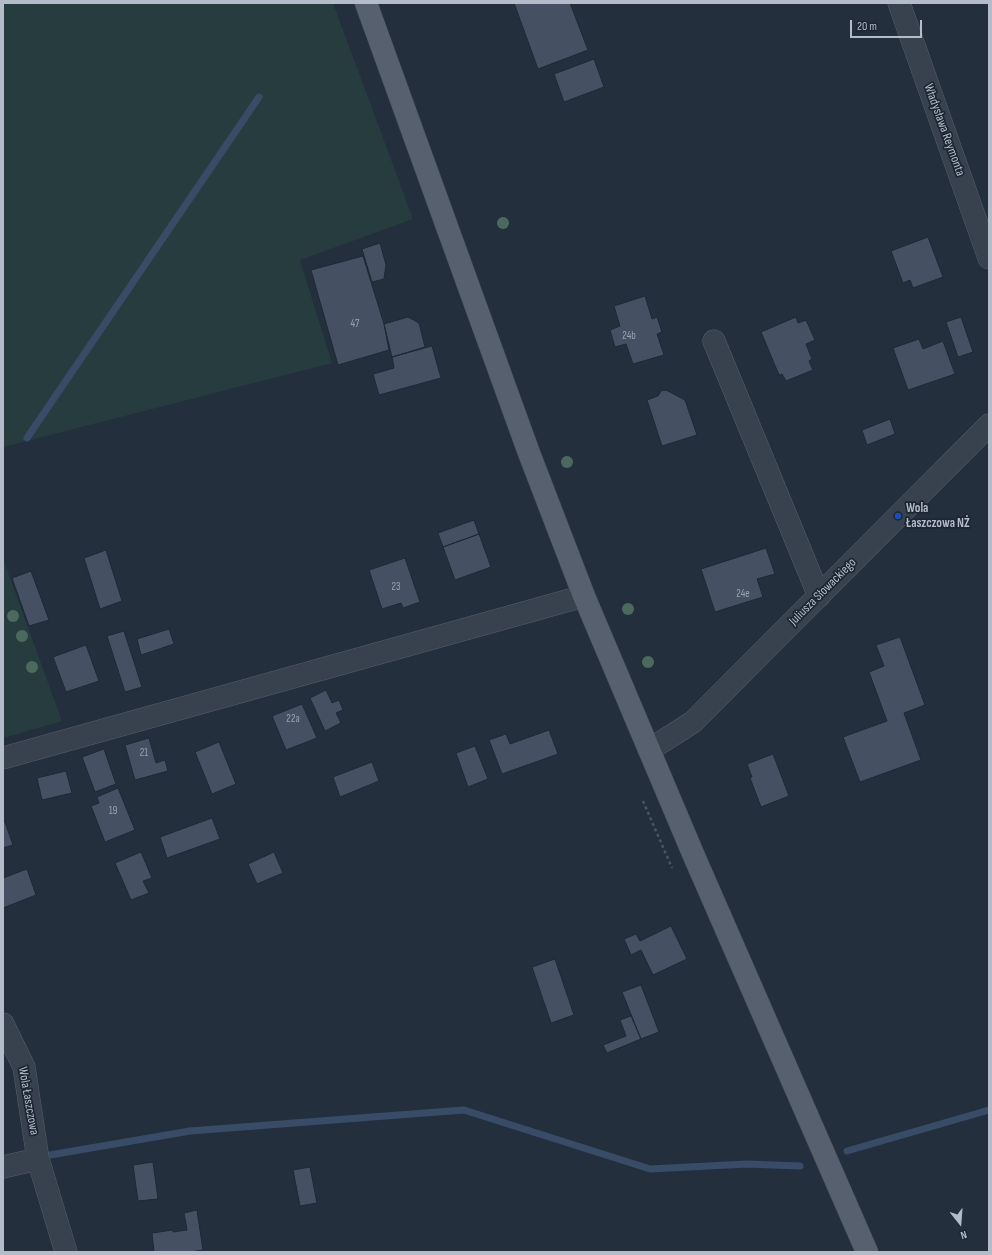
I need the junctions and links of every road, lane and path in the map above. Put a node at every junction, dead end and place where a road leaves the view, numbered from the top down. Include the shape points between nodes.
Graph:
1 (366, 3) edge
2 (898, 3) edge
3 (989, 258) edge
4 (714, 341) dead end
5 (989, 425) edge
6 (584, 596) junction
7 (819, 596) junction
8 (649, 750) junction
9 (3, 758) edge
10 (3, 1024) edge
11 (38, 1159) junction
12 (3, 1167) edge
13 (66, 1252) edge
14 (867, 1252) edge

1 - 6 main road
2 - 3 street, Władysława Reymonta
4 - 7 street
5 - 7 street, Juliusza Słowackiego
6 - 8 main road
6 - 9 street
7 - 8 street, Juliusza Słowackiego via 693,722
8 - 14 main road
10 - 11 street, Wola Łaszczowa via 24,1067
11 - 12 street
11 - 13 street, Wola Łaszczowa

